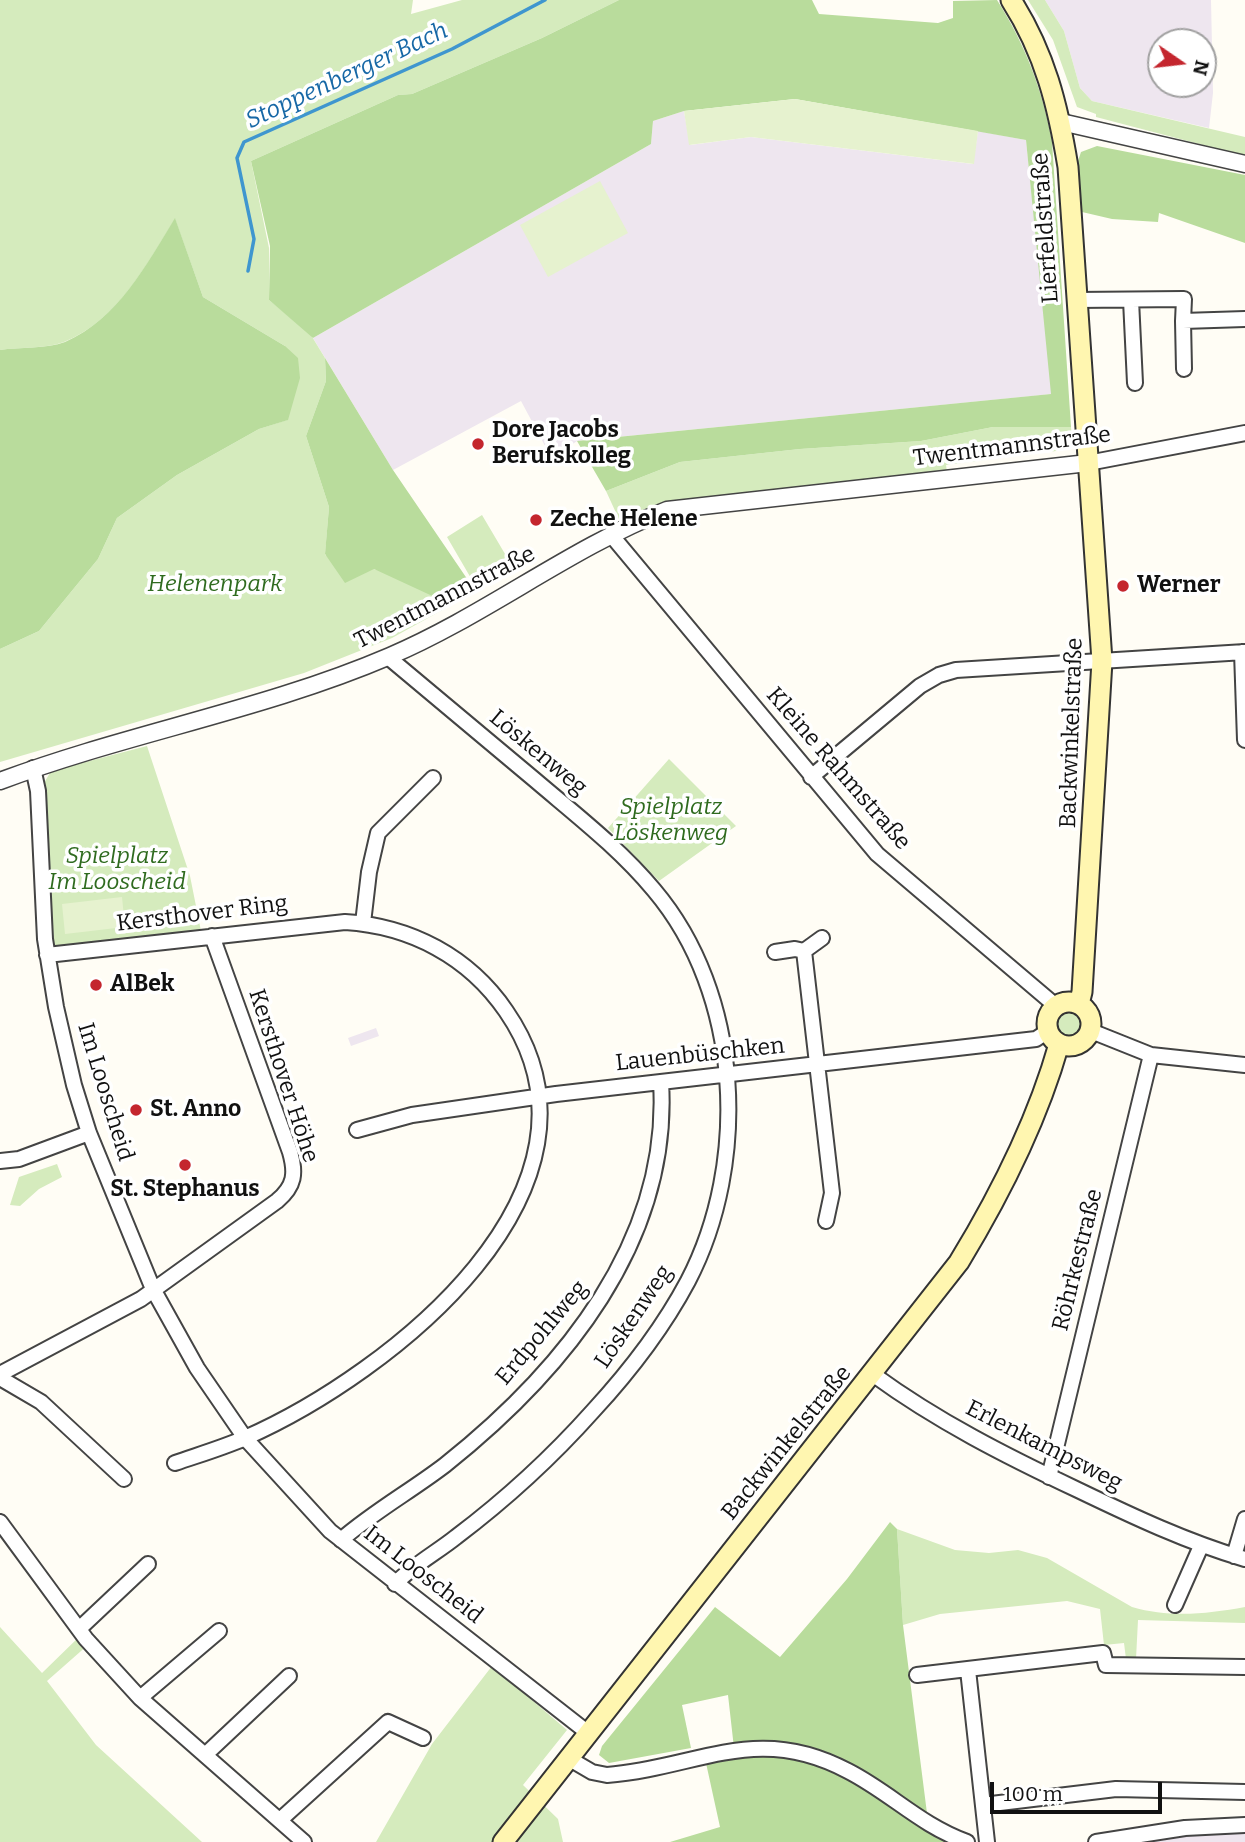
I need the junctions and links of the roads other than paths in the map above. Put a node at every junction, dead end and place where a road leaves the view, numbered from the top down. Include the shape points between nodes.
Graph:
1 (1011, 0) edge
2 (1061, 122) junction
3 (1245, 164) edge
4 (1131, 299) junction
5 (1076, 300) junction
6 (1245, 319) edge
7 (1183, 321) junction
8 (1185, 369) dead end
9 (1135, 383) dead end
10 (1245, 433) edge
11 (1088, 463) junction
12 (612, 536) junction
13 (1244, 652) edge
14 (388, 657) junction
15 (1102, 662) junction
16 (1245, 740) edge
17 (33, 768) junction
18 (811, 777) junction
19 (433, 778) dead end
20 (0, 781) edge
21 (362, 923) junction
22 (212, 936) junction
23 (822, 938) dead end
24 (804, 951) junction
25 (775, 952) dead end
26 (47, 955) junction
27 (1079, 1004) junction
28 (1056, 1006) junction
29 (1091, 1031) junction
30 (1053, 1037) junction
31 (1151, 1055) junction
32 (817, 1065) junction
33 (1245, 1065) edge
34 (726, 1074) junction
35 (661, 1082) junction
36 (540, 1097) junction
37 (357, 1130) dead end
38 (89, 1133) junction
39 (0, 1161) edge
40 (826, 1221) dead end
41 (153, 1289) junction
42 (874, 1374) junction
43 (0, 1376) edge
44 (245, 1438) junction
45 (175, 1463) dead end
46 (1049, 1476) junction
47 (124, 1479) dead end
48 (1245, 1519) edge
49 (0, 1522) edge
50 (341, 1540) junction
51 (1201, 1546) junction
52 (1239, 1558) edge
53 (148, 1564) dead end
54 (395, 1584) junction
55 (1175, 1605) dead end
56 (79, 1629) junction
57 (219, 1631) dead end
58 (1245, 1667) edge
59 (968, 1670) junction
60 (917, 1675) dead end
61 (289, 1676) dead end
62 (139, 1698) junction
63 (587, 1732) junction
64 (424, 1738) dead end
65 (205, 1755) junction
66 (568, 1758) junction
67 (1245, 1792) edge
68 (983, 1805) junction
69 (280, 1820) junction
70 (1245, 1825) edge
71 (304, 1842) edge
72 (503, 1842) edge
73 (967, 1842) edge
74 (987, 1842) edge
75 (1096, 1842) edge

1 - 2 main road, Lierfeldstraße via 1043,60
2 - 3 street
2 - 5 main road, Lierfeldstraße
4 - 5 street
4 - 7 street via 1184,299
4 - 9 street
5 - 11 main road, Lierfeldstraße
6 - 7 street
7 - 8 street
10 - 11 street, Twentmannstraße
11 - 12 street, Twentmannstraße via 682,506
11 - 15 main road, Backwinkelstraße
12 - 14 street, Twentmannstraße
12 - 18 street, Kleine Rahmstraße
13 - 15 street
13 - 16 street
14 - 17 street, Twentmannstraße via 314,686
14 - 34 street, Löskenweg via 603,838 654,890 681,929 702,975
15 - 18 street via 956,670 939,675
15 - 27 main road, Backwinkelstraße
17 - 20 street, Twentmannstraße
17 - 26 street, Im Looscheid
18 - 28 street, Kleine Rahmstraße via 877,854
19 - 21 street via 378,833
21 - 22 street, Kersthover Ring
21 - 36 street, Kersthover Ring via 429,943 473,972 513,1022
22 - 26 street, Kersthover Ring
22 - 41 street, Kersthover Höhe via 294,1174 287,1192 277,1201
23 - 24 street
24 - 25 street
24 - 32 street
26 - 38 street, Im Looscheid via 62,1037
27 - 28 main road
27 - 29 main road via 1089,1015
28 - 30 main road via 1048,1017
29 - 30 main road via 1075,1046
29 - 31 street
30 - 32 street, Lauenbüschken
30 - 42 main road, Backwinkelstraße via 1027,1134 984,1222 960,1262
31 - 33 street
31 - 46 street, Röhrkestraße
32 - 34 street, Lauenbüschken
32 - 40 street via 832,1192
34 - 35 street, Lauenbüschken
34 - 54 street, Löskenweg via 727,1140 718,1201 701,1252 673,1308 634,1362 566,1440 506,1496
35 - 36 street, Lauenbüschken
35 - 50 street, Erdpohlweg via 662,1122 655,1177 636,1236 609,1289 561,1350 494,1422 426,1479
36 - 37 street, Lauenbüschken via 412,1115
36 - 44 street, Kersthover Ring via 537,1142 526,1189 502,1233 469,1273 428,1315 358,1373
38 - 39 street via 19,1159
38 - 41 street, Im Looscheid
41 - 43 street
41 - 44 street, Im Looscheid via 197,1368
42 - 46 street, Erlenkampsweg via 961,1433
42 - 63 main road, Backwinkelstraße
43 - 47 street via 41,1402
44 - 45 street
44 - 50 street, Im Looscheid
46 - 51 street, Erlenkampsweg
48 - 52 street, Erlenkampsweg
49 - 56 street
50 - 54 street, Im Looscheid
51 - 52 street, Erlenkampsweg
51 - 55 street
53 - 56 street
54 - 63 street, Im Looscheid
56 - 62 street
57 - 62 street
58 - 59 street via 1106,1665 1102,1653
59 - 60 street
59 - 68 street
61 - 65 street
62 - 65 street
63 - 66 main road, Backwinkelstraße
64 - 69 street via 388,1722
65 - 69 street
66 - 72 main road, Backwinkelstraße
66 - 73 street via 607,1775 748,1748 804,1753 851,1772 918,1819
67 - 68 street via 1116,1789
68 - 74 street
69 - 71 street
70 - 75 street via 1185,1828

